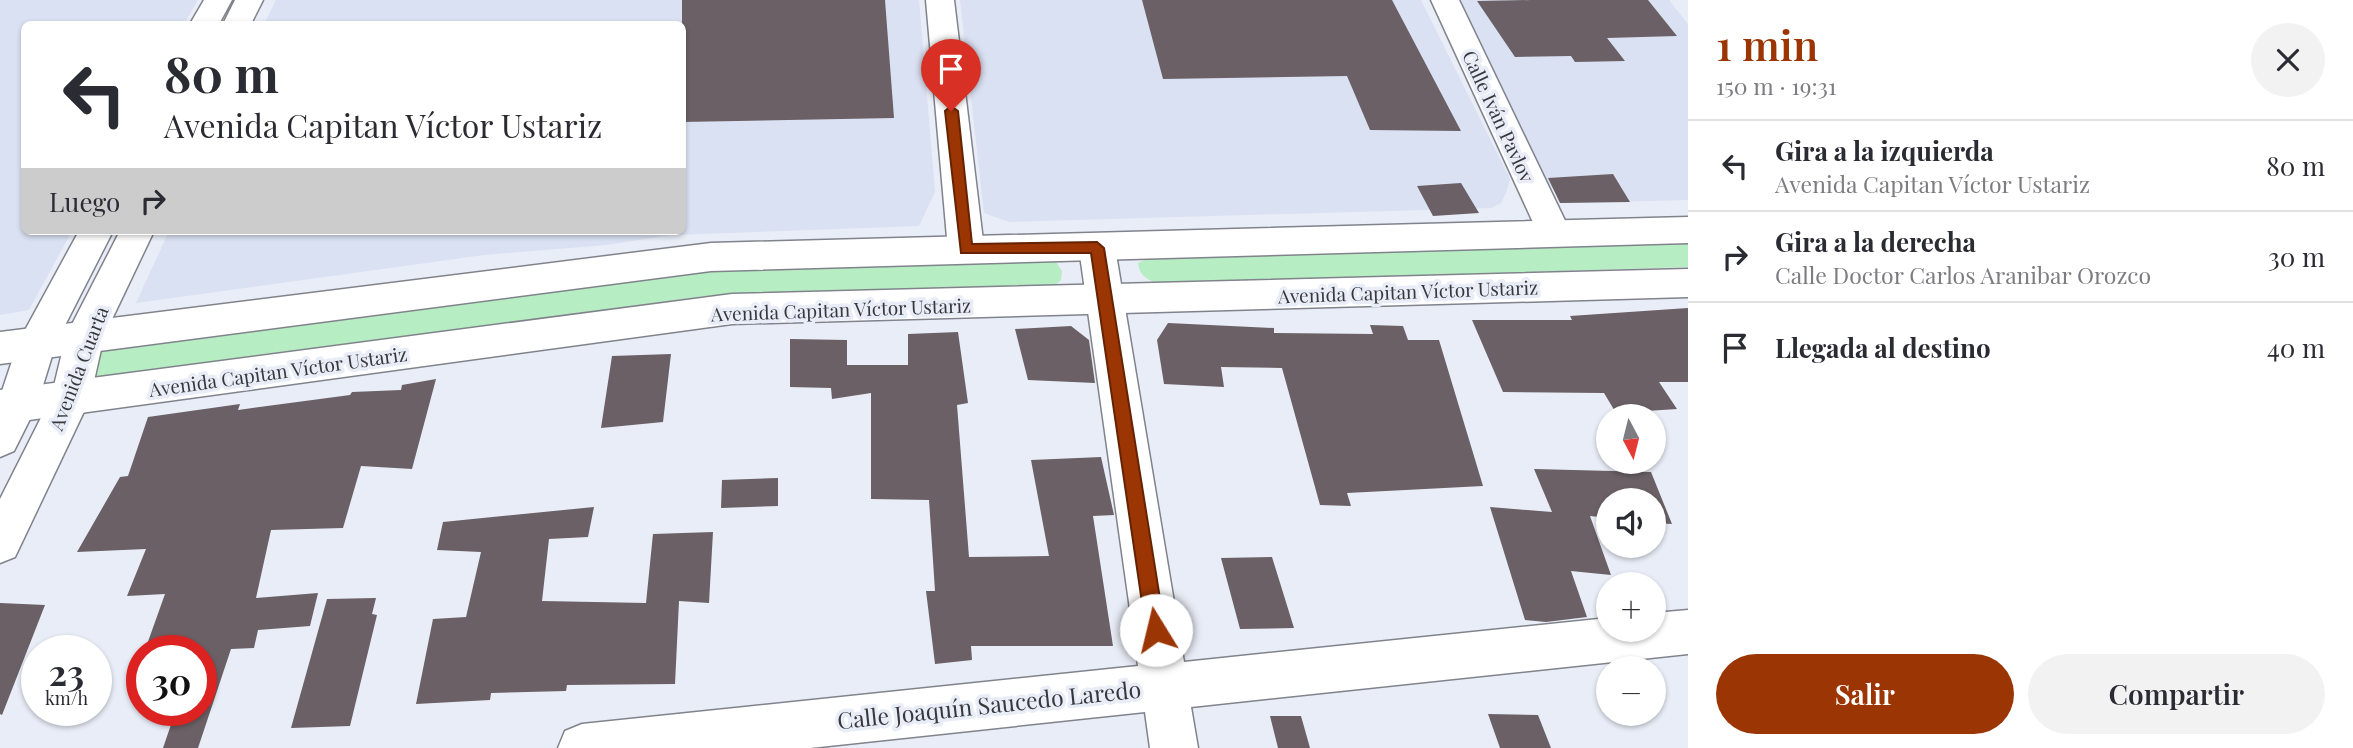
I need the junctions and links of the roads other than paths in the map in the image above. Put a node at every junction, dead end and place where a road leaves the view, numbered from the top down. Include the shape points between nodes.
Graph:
1 (218, 0) edge
2 (249, 0) edge
3 (940, 0) edge
4 (1445, 0) edge
5 (207, 21) edge
6 (238, 21) edge
7 (1688, 230) edge
8 (1553, 233) junction
9 (93, 235) edge
10 (135, 235) edge
11 (1097, 248) junction
12 (966, 249) junction
13 (1688, 283) edge
14 (1105, 301) junction
15 (85, 336) junction
16 (19, 345) edge
17 (70, 399) junction
18 (9, 406) edge
19 (0, 439) edge
20 (0, 543) edge
21 (1688, 632) edge
22 (1164, 685) junction
23 (582, 748) edge
24 (1174, 748) edge

1 - 5 main road
2 - 6 main road
3 - 12 main road
4 - 8 main road, Calle Iván Pavlov
7 - 8 main road
8 - 11 main road
9 - 16 main road, Avenida Cuarta
10 - 15 main road, Avenida Cuarta
11 - 12 main road
11 - 14 main road
12 - 15 main road via 711,257
13 - 14 main road, Avenida Capitan Víctor Ustariz
14 - 17 main road, Avenida Capitan Víctor Ustariz via 732,309
14 - 22 main road
15 - 16 main road
15 - 17 main road, Avenida Cuarta
16 - 18 main road, Avenida Cuarta
17 - 18 main road, Avenida Capitan Víctor Ustariz
17 - 20 main road, Avenida Cuarta
18 - 19 main road, Avenida Cuarta
21 - 22 main road, Calle Joaquín Saucedo Laredo
22 - 23 main road, Calle Joaquín Saucedo Laredo
22 - 24 main road

